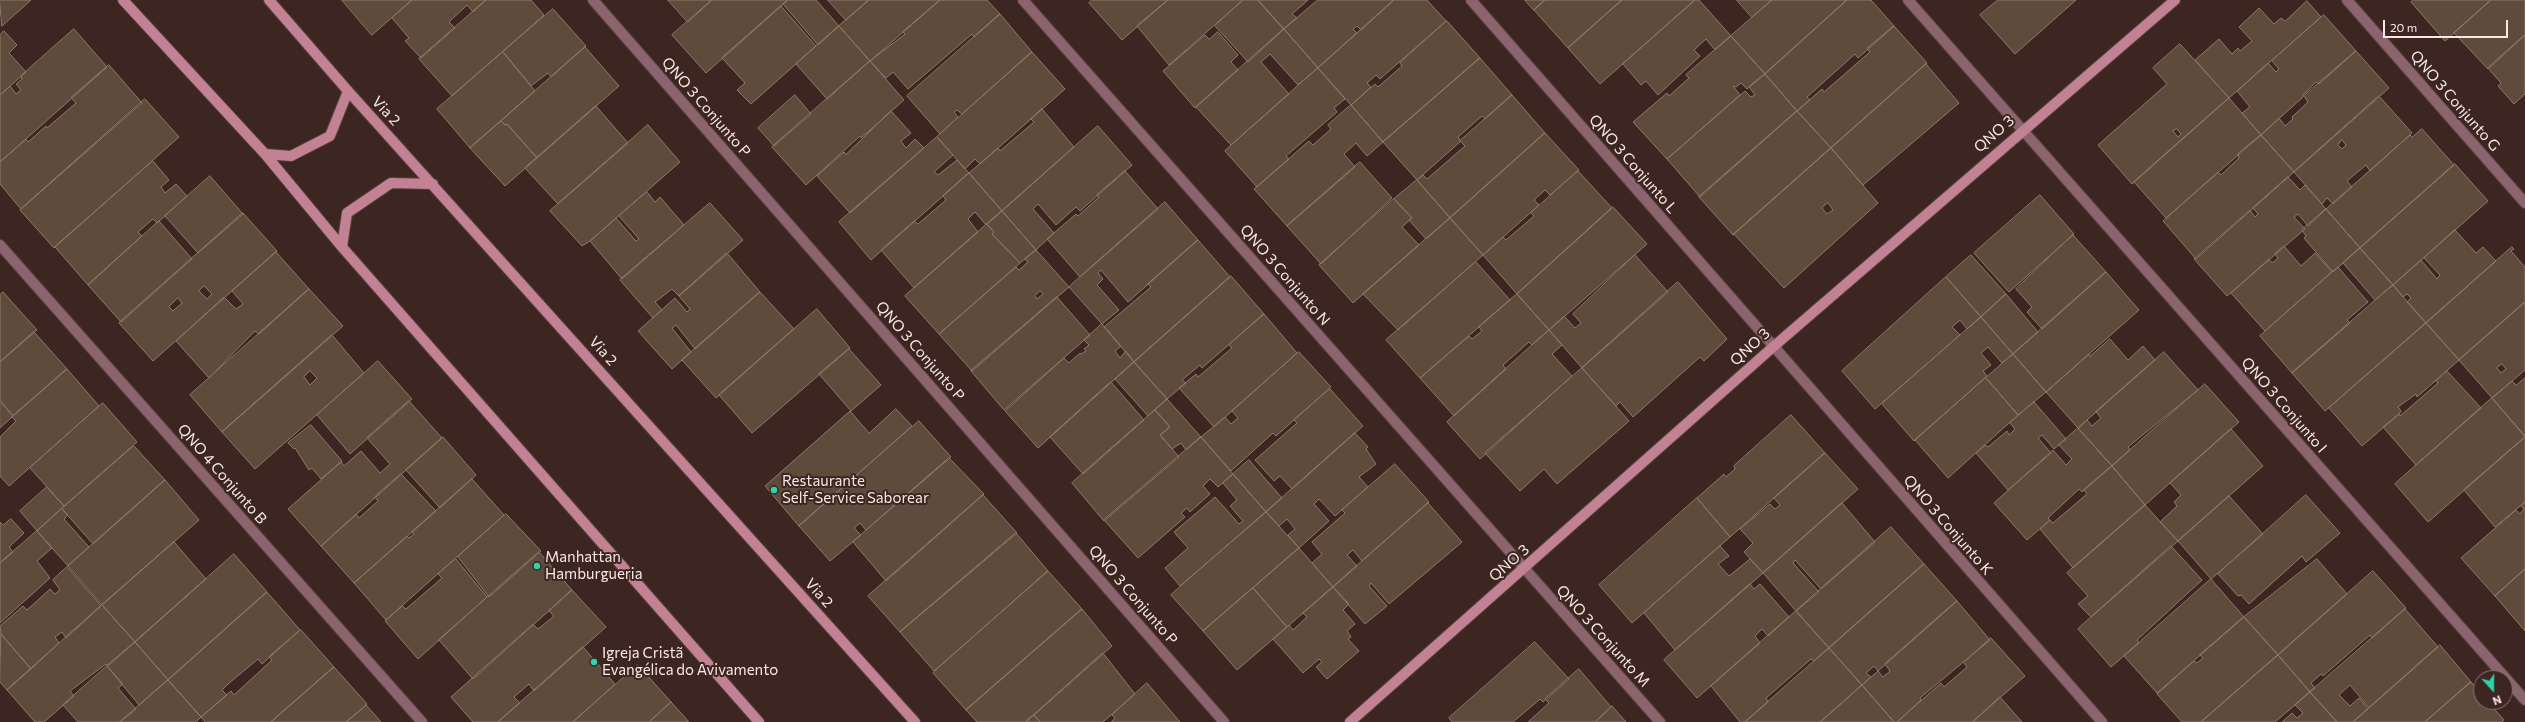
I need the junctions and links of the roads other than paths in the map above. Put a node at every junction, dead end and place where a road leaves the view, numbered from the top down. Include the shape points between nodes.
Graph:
1 (123, 0) edge
2 (269, 0) edge
3 (593, 0) edge
4 (1023, 0) edge
5 (1471, 0) edge
6 (1908, 0) edge
7 (2175, 0) edge
8 (2347, 0) edge
9 (348, 91) junction
10 (2022, 130) junction
11 (265, 154) junction
12 (432, 184) junction
13 (2525, 203) edge
14 (0, 245) edge
15 (342, 247) junction
16 (1773, 347) junction
17 (1525, 570) junction
18 (2525, 700) edge
19 (422, 722) edge
20 (759, 722) edge
21 (915, 722) edge
22 (1224, 722) edge
23 (1350, 722) edge
24 (1660, 722) edge
25 (2102, 722) edge

1 - 11 main road
2 - 9 main road, Via 2
3 - 22 street, QNO 3 Conjunto P
4 - 17 street, QNO 3 Conjunto N
5 - 16 street, QNO 3 Conjunto L
6 - 10 street, QNO 3 Conjunto I
7 - 10 main road, QNO 3
8 - 13 street, QNO 3 Conjunto G
9 - 11 main road via 330,136 291,156
9 - 12 main road, Via 2
10 - 16 main road, QNO 3
10 - 18 street, QNO 3 Conjunto I
11 - 15 main road
12 - 15 main road via 391,183 347,213
12 - 21 main road, Via 2
14 - 19 street, QNO 4 Conjunto B
15 - 20 main road
16 - 17 main road, QNO 3
16 - 25 street, QNO 3 Conjunto K
17 - 23 main road, QNO 3
17 - 24 street, QNO 3 Conjunto M

